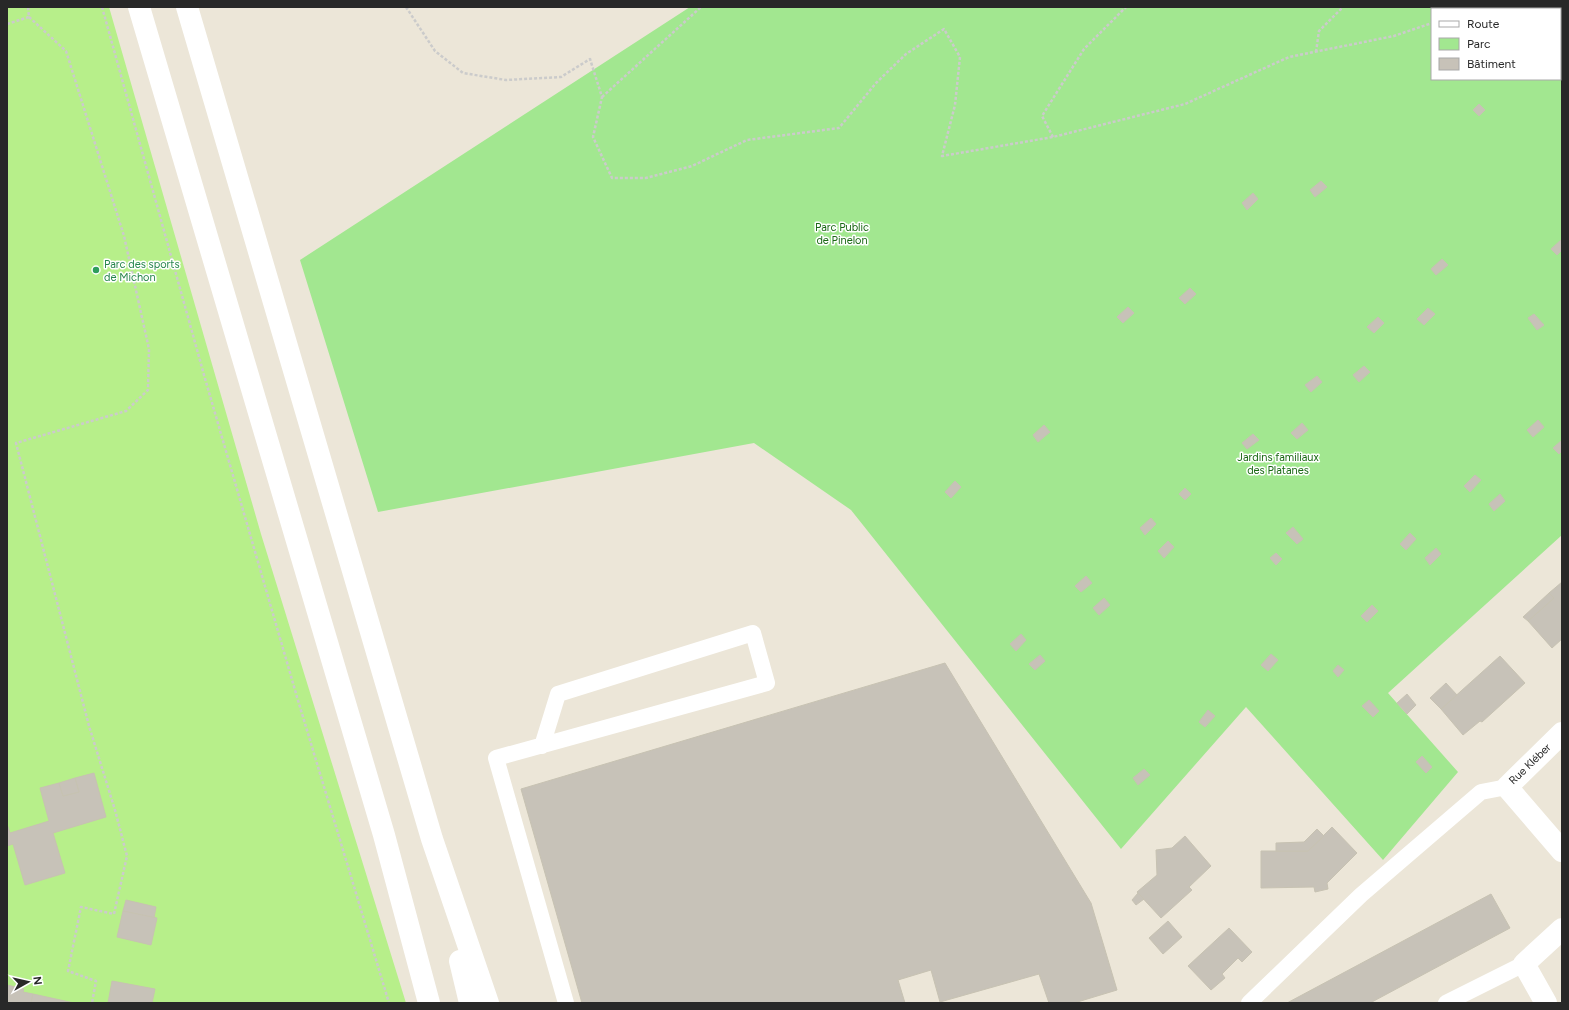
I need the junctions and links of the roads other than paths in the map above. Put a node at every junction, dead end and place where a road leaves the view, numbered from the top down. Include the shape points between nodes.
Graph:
1 (139, 7) edge
2 (187, 7) edge
3 (1562, 733) edge
4 (542, 746) junction
5 (1507, 787) junction
6 (384, 835) junction
7 (432, 839) junction
8 (1562, 851) edge
9 (1562, 929) edge
10 (1524, 964) junction
11 (429, 1003) edge
12 (443, 1003) edge
13 (470, 1003) edge
14 (488, 1003) edge
15 (566, 1003) edge
16 (1249, 1003) edge
17 (1446, 1003) edge
18 (1546, 1003) edge

1 - 6 main road
2 - 7 main road
3 - 5 main road, Rue Kléber
4 - 4 lane via 767,683 753,633 558,694
4 - 15 lane via 496,758
5 - 8 main road, Rue Kléber
5 - 16 lane via 1481,792 1361,895
6 - 11 main road
6 - 12 main road
7 - 13 main road
7 - 14 main road
9 - 10 main road
10 - 17 lane
10 - 18 main road

